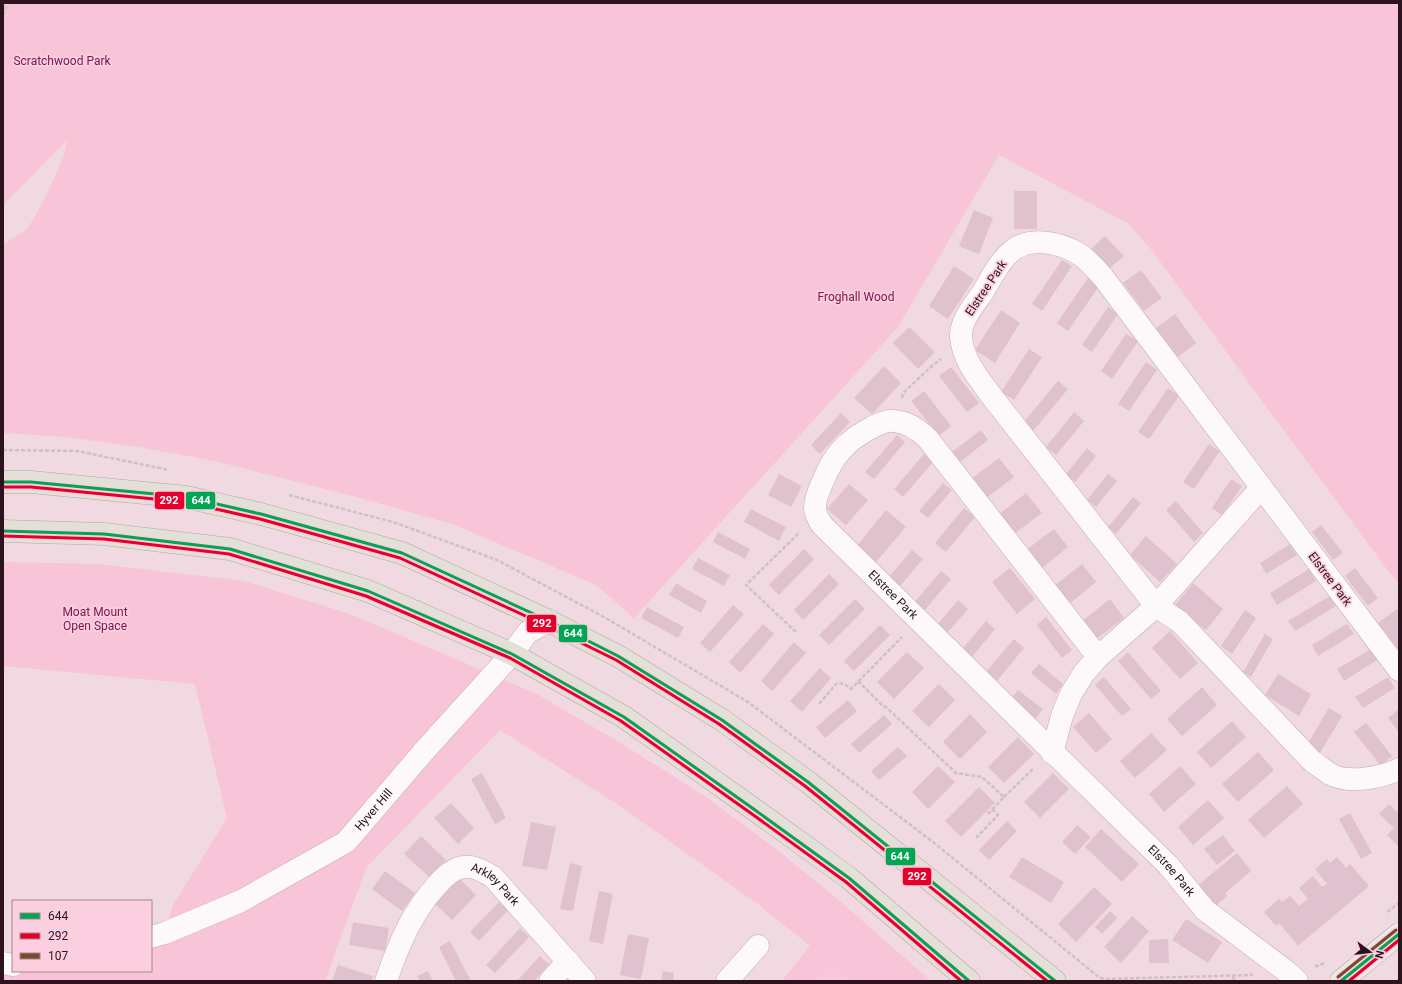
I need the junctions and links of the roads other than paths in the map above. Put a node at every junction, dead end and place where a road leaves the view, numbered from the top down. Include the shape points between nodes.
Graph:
1 (3, 482) edge
2 (1261, 488) junction
3 (3, 531) edge
4 (1156, 606) junction
5 (549, 621) junction
6 (512, 654) junction
7 (1098, 657) junction
8 (1399, 670) edge
9 (1052, 752) junction
10 (1399, 769) edge
11 (1399, 934) edge
12 (152, 937) edge
13 (758, 946) dead end
14 (568, 961) junction
15 (386, 981) edge
16 (550, 981) edge
17 (585, 981) edge
18 (727, 981) edge
19 (969, 981) edge
20 (1055, 981) edge
21 (1297, 981) edge
22 (1341, 981) edge

1 - 5 highway via 31,482 186,497 261,514 402,553
2 - 4 street
2 - 4 street, Elstree Park via 1103,277 1080,254 1054,244 1040,242 1025,244 1013,250 1001,263 966,318 961,336 963,350 970,366
2 - 8 street, Elstree Park
3 - 6 highway via 104,534 230,549 368,591
4 - 7 street
4 - 10 street, Elstree Park via 1180,622 1312,761 1331,774 1359,779 1377,777
5 - 6 street, Hyver Hill via 528,632
5 - 20 highway via 618,656 722,720 814,787
6 - 12 street, Hyver Hill via 346,842 240,901
6 - 19 highway via 624,716 849,878
7 - 9 street via 1071,694
7 - 9 street, Elstree Park via 919,430 908,424 893,421 879,424 844,446 831,463 815,507 823,526
9 - 21 street, Elstree Park via 1168,866 1205,910
11 - 22 main road
13 - 18 street
14 - 15 street, Arkley Park via 493,877 472,867 459,868 446,875 414,915
14 - 16 street
14 - 17 street, Arkley Park

